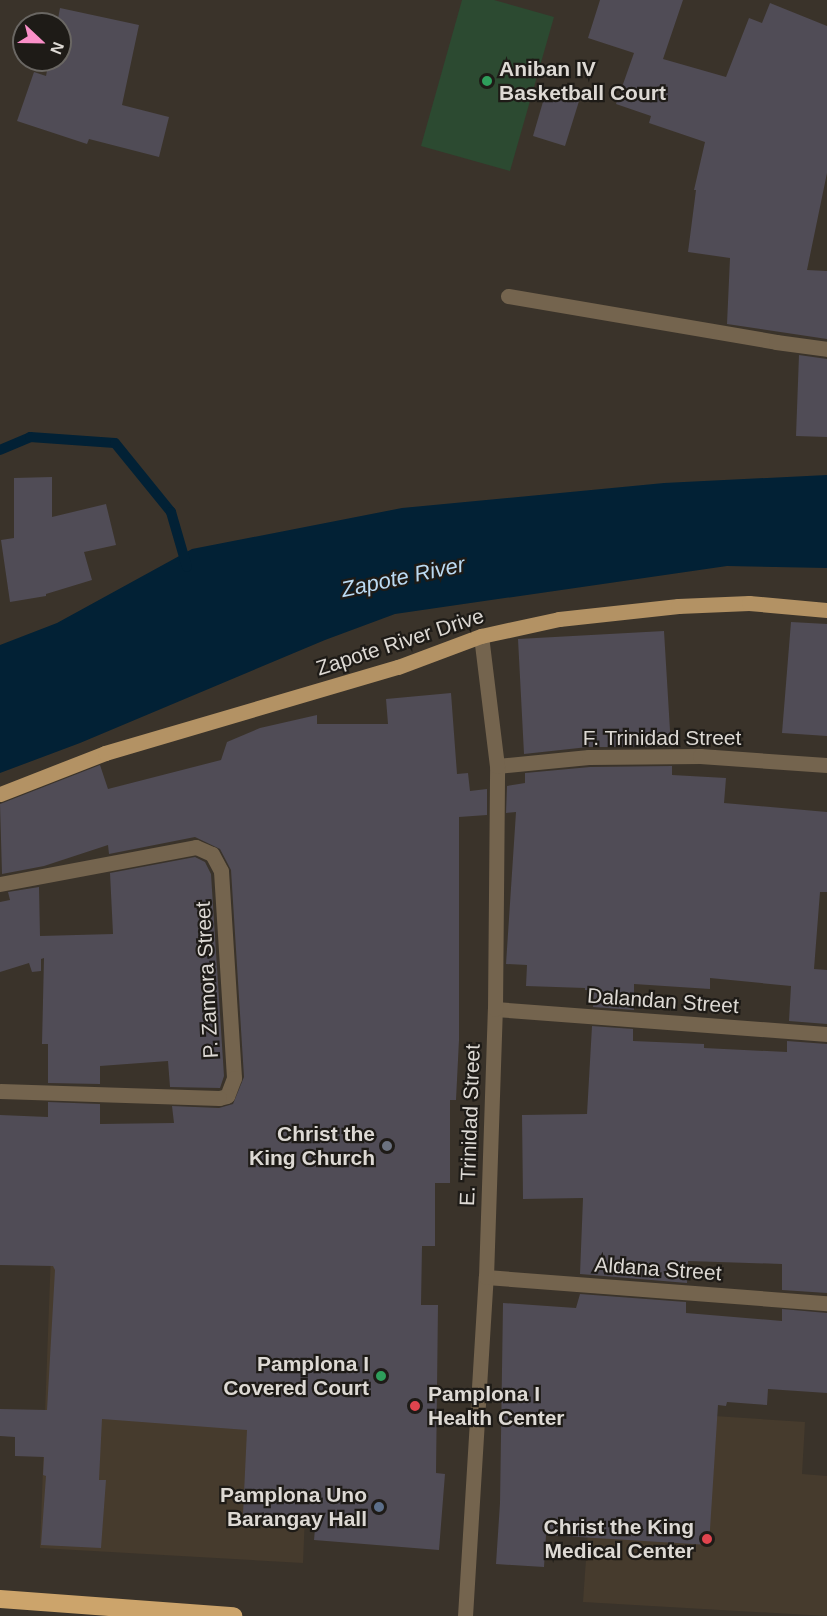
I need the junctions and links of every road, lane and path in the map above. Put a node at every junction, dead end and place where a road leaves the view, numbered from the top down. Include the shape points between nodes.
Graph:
1 (508, 296) dead end
2 (827, 348) edge
3 (827, 610) edge
4 (481, 636) junction
5 (827, 765) edge
6 (497, 766) junction
7 (0, 794) edge
8 (0, 884) edge
9 (495, 1009) junction
10 (827, 1034) edge
11 (0, 1092) edge
12 (486, 1277) junction
13 (827, 1303) edge
14 (0, 1599) edge
15 (233, 1616) edge
16 (465, 1616) edge

1 - 2 street
3 - 4 main road, Zapote River Drive via 749,603 678,606 559,619
4 - 6 street, E. Trinidad Street
4 - 7 main road, Zapote River Drive via 398,667 105,753
5 - 6 street, F. Trinidad Street via 700,756 589,758
6 - 9 street, E. Trinidad Street
8 - 11 street, P. Zamora Street via 196,847 212,854 221,871 234,1078 227,1096 219,1098
9 - 10 street, Dalandan Street
9 - 12 street, E. Trinidad Street
12 - 13 street, Aldana Street
12 - 16 street, E. Trinidad Street
14 - 15 highway

